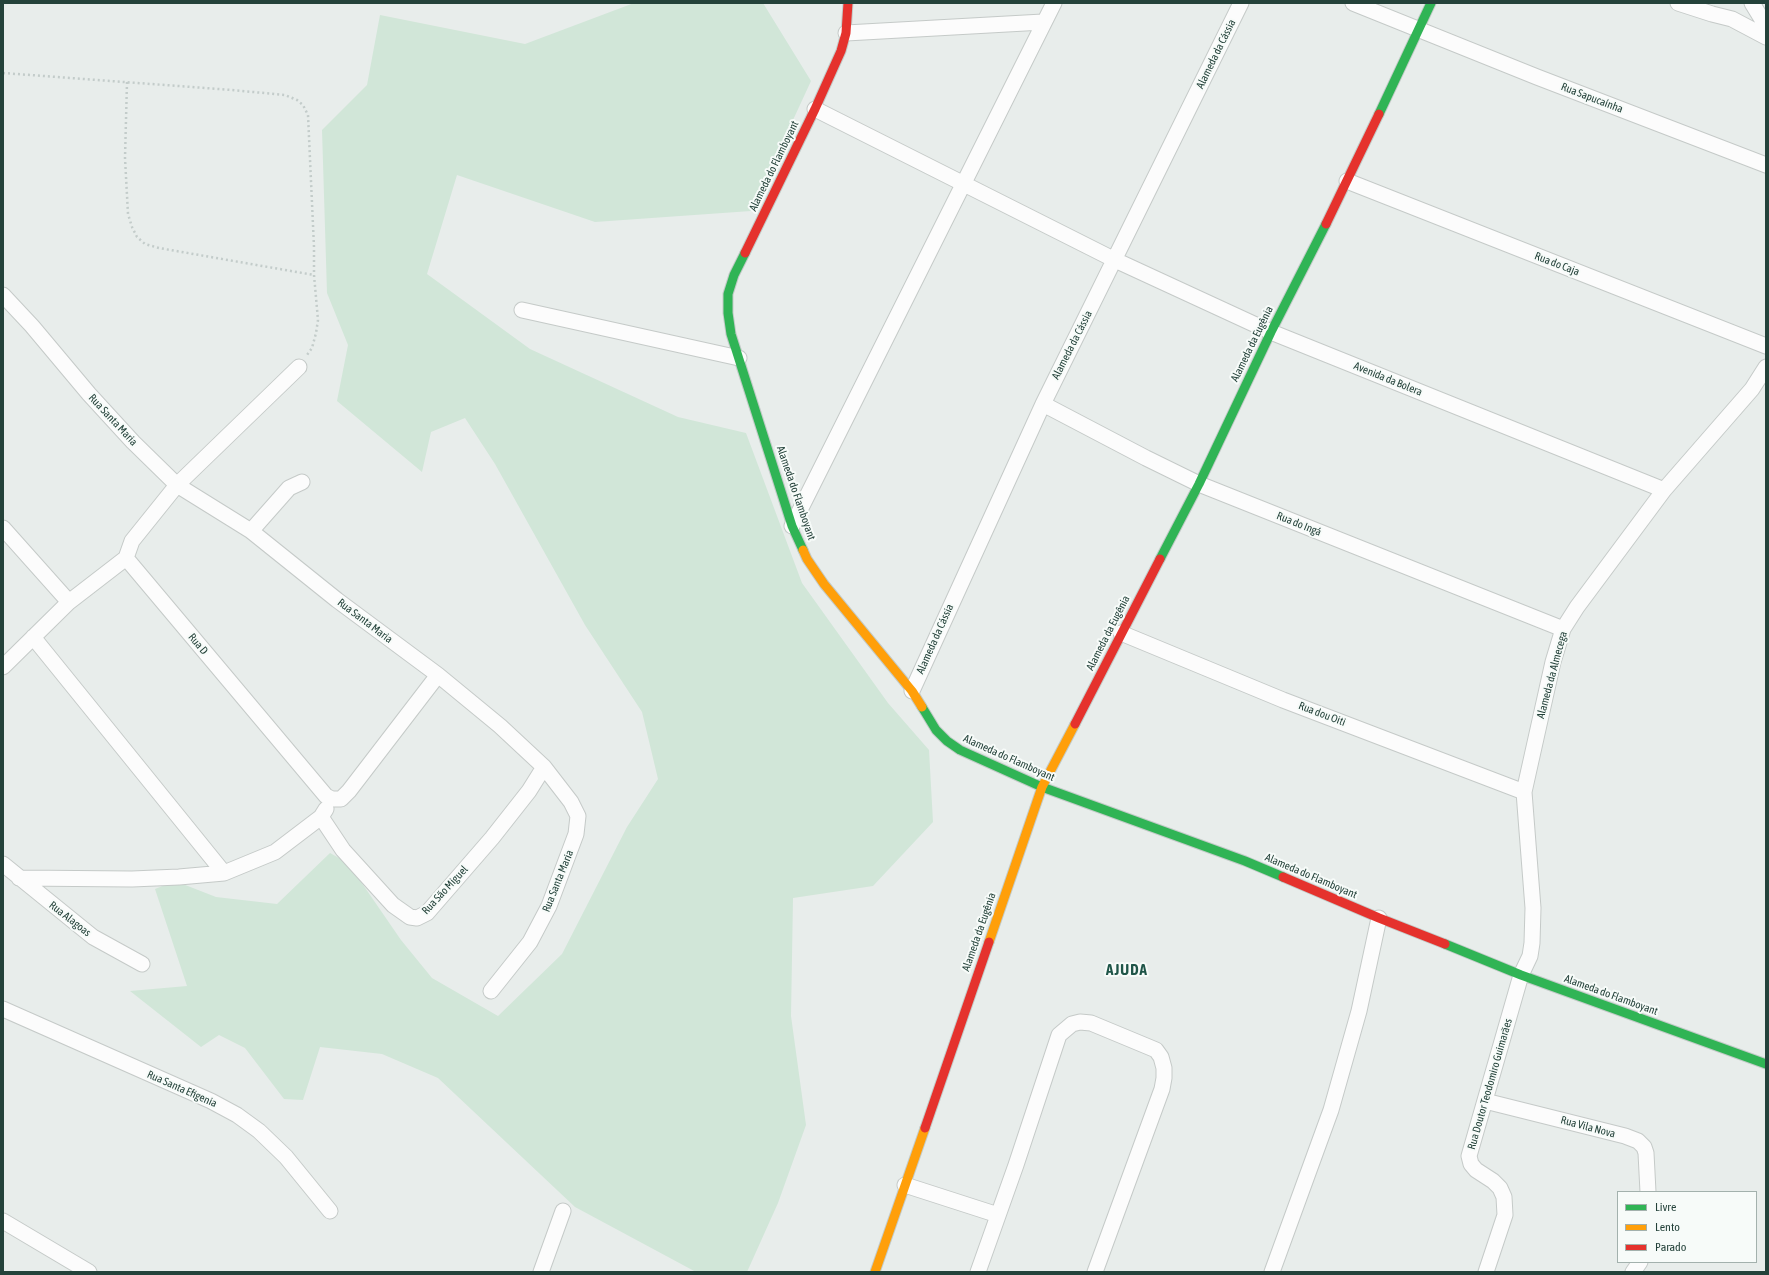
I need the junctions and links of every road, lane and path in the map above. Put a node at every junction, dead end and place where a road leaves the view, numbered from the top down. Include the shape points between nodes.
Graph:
1 (848, 3) edge
2 (1054, 3) edge
3 (1241, 3) edge
4 (1353, 3) edge
5 (1431, 3) edge
6 (1678, 3) edge
7 (1752, 3) edge
8 (1043, 22) junction
9 (1766, 26) edge
10 (1419, 29) junction
11 (846, 33) junction
12 (1766, 37) edge
13 (3, 73) edge
14 (127, 82) junction
15 (815, 108) junction
16 (1766, 165) edge
17 (1347, 181) junction
18 (963, 184) junction
19 (1115, 260) junction
20 (314, 275) junction
21 (3, 295) edge
22 (522, 310) dead end
23 (1271, 332) junction
24 (1766, 346) edge
25 (739, 358) junction
26 (299, 367) joint
27 (1766, 367) edge
28 (1043, 404) junction
29 (302, 482) dead end
30 (1198, 484) junction
31 (177, 485) junction
32 (1664, 490) junction
33 (792, 526) junction
34 (3, 528) edge
35 (251, 531) junction
36 (126, 558) junction
37 (69, 602) junction
38 (1563, 630) junction
39 (1121, 633) junction
40 (33, 637) junction
41 (3, 666) edge
42 (438, 675) junction
43 (912, 691) junction
44 (544, 767) junction
45 (1042, 787) junction
46 (1524, 792) junction
47 (332, 799) junction
48 (321, 817) junction
49 (3, 864) edge
50 (224, 873) junction
51 (19, 878) junction
52 (1379, 918) junction
53 (142, 964) dead end
54 (1521, 975) junction
55 (491, 991) dead end
56 (3, 1009) edge
57 (1766, 1064) edge
58 (1485, 1101) junction
59 (905, 1185) junction
60 (1648, 1191) edge
61 (330, 1211) dead end
62 (563, 1211) dead end
63 (998, 1215) junction
64 (3, 1221) edge
65 (1639, 1263) edge
66 (89, 1272) edge
67 (542, 1272) edge
68 (875, 1272) edge
69 (978, 1272) edge
70 (1095, 1272) edge
71 (1272, 1272) edge
72 (1486, 1272) edge
73 (1633, 1272) edge

1 - 11 street, Alameda do Flamboyant
2 - 8 street
3 - 19 street, Alameda da Cássia
4 - 10 street, Rua Sapucaínha
5 - 10 street, Alameda da Eugênia
6 - 12 street via 1732,18
7 - 9 street
8 - 11 street
8 - 18 street
10 - 16 street, Rua Sapucaínha
10 - 17 street, Alameda da Eugênia
11 - 15 street, Alameda do Flamboyant via 841,51
13 - 14 path
14 - 20 path via 125,158 128,214 137,237 145,244 159,248
14 - 20 path via 285,95 303,106 308,115
15 - 18 street, Avenida da Bolera
15 - 25 street, Alameda do Flamboyant via 740,263 728,294 731,334
17 - 23 street, Alameda da Eugênia
17 - 24 street, Rua do Caja
18 - 19 street, Avenida da Bolera
18 - 33 street
19 - 23 street, Avenida da Bolera
19 - 28 street, Alameda da Cássia
20 - 26 path via 318,320 316,333 312,348
21 - 31 street, Rua Santa Maria via 89,394
22 - 25 street
23 - 30 street, Alameda da Eugênia
23 - 32 street, Avenida da Bolera
25 - 33 street, Alameda do Flamboyant
26 - 31 street
27 - 32 street, Alameda da Almecega via 1752,389
28 - 30 street, Rua do Ingá
28 - 43 street, Alameda da Cássia
29 - 35 street via 289,488
30 - 38 street, Rua do Ingá
30 - 39 street, Alameda da Eugênia
31 - 35 street, Rua Santa Maria
31 - 36 street via 132,541
32 - 38 street, Alameda da Almecega via 1577,607
33 - 43 street, Alameda do Flamboyant via 807,559 824,584
34 - 37 street
35 - 42 street, Rua Santa Maria via 336,600
36 - 37 street
36 - 47 street, Rua D via 326,796
37 - 40 street
38 - 46 street, Alameda da Almecega via 1553,662
39 - 45 street, Alameda da Eugênia
39 - 46 street, Rua dou Oiti via 1283,700
40 - 41 street
40 - 50 street
42 - 44 street, Rua Santa Maria via 500,726
42 - 47 street via 349,792 341,799
43 - 45 street, Alameda do Flamboyant via 936,730 947,741 960,750
44 - 48 street, Rua São Miguel via 529,791 492,838 427,913 417,918 410,917 393,905 344,850
44 - 55 street, Rua Santa Maria via 576,809 576,834 549,906 530,942
45 - 52 street, Alameda do Flamboyant via 1245,861
45 - 59 street, Alameda da Eugênia
46 - 54 street, Alameda da Almecega via 1533,927 1530,956
47 - 48 street
48 - 50 street via 275,852
49 - 51 street, Rua Alagoas
50 - 51 street via 132,879
51 - 53 street, Rua Alagoas via 93,937
52 - 54 street, Alameda do Flamboyant
52 - 71 street via 1359,1011 1331,1110
54 - 57 street, Alameda do Flamboyant
54 - 58 street, Rua Doutor Teodomiro Guimarães
56 - 61 street, Rua Santa Efigenia via 211,1101 237,1115 259,1131 286,1157
58 - 60 street, Rua Vila Nova via 1638,1141 1646,1153
58 - 72 street, Rua Doutor Teodomiro Guimarães via 1469,1156 1476,1170 1500,1188 1504,1197 1505,1215
59 - 63 street
59 - 68 street, Alameda da Eugênia
62 - 67 street
63 - 69 street
63 - 70 street via 1059,1036 1065,1028 1072,1024 1091,1023 1156,1050 1164,1068 1162,1089
64 - 66 street
65 - 73 street

